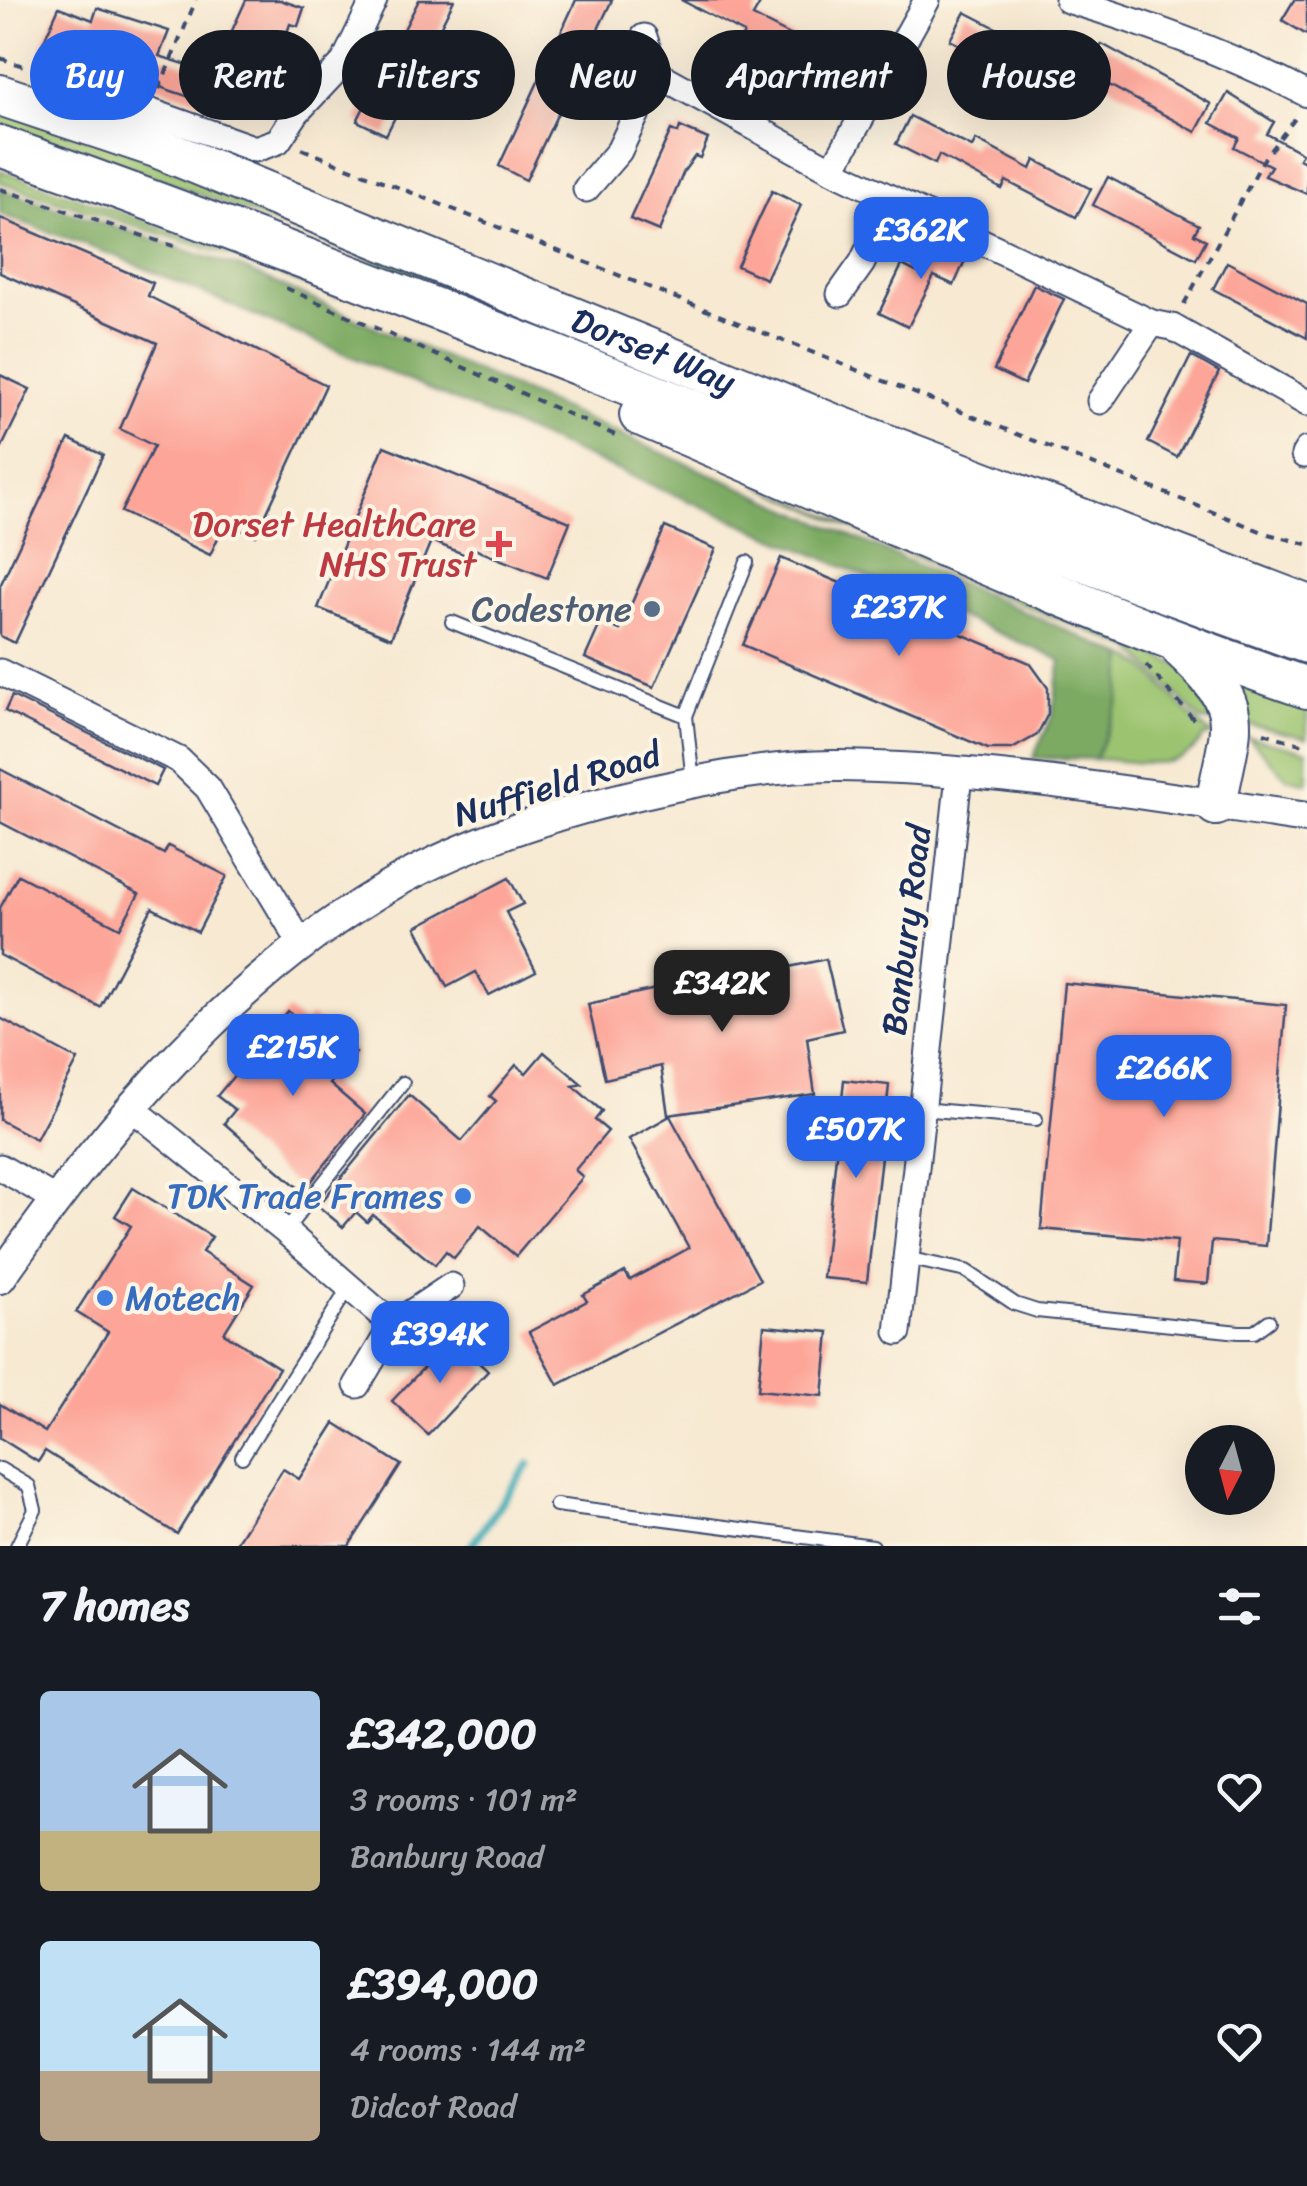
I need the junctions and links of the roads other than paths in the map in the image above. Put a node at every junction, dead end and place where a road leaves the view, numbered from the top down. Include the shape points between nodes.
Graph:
1 (374, 0) edge
2 (927, 0) edge
3 (1068, 0) edge
4 (671, 81) edge
5 (0, 96) edge
6 (1303, 103) edge
7 (159, 115) edge
8 (634, 120) edge
9 (0, 146) edge
10 (832, 170) junction
11 (586, 189) dead end
12 (892, 200) junction
13 (230, 228) junction
14 (840, 294) dead end
15 (1162, 325) junction
16 (1100, 402) dead end
17 (1307, 403) edge
18 (967, 474) junction
19 (747, 562) dead end
20 (1307, 577) edge
21 (1307, 605) edge
22 (452, 622) dead end
23 (1175, 642) junction
24 (1307, 643) edge
25 (0, 672) edge
26 (1307, 688) edge
27 (686, 716) junction
28 (959, 774) junction
29 (693, 782) junction
30 (1216, 805) junction
31 (1307, 818) edge
32 (302, 945) junction
33 (403, 1083) dead end
34 (132, 1108) junction
35 (921, 1109) junction
36 (1036, 1119) dead end
37 (0, 1167) edge
38 (55, 1200) junction
39 (285, 1231) junction
40 (906, 1258) junction
41 (0, 1278) edge
42 (350, 1286) junction
43 (451, 1286) dead end
44 (1268, 1321) dead end
45 (393, 1326) junction
46 (898, 1332) dead end
47 (358, 1385) dead end
48 (242, 1457) dead end
49 (0, 1469) edge
50 (556, 1506) dead end
51 (17, 1546) edge
52 (872, 1546) edge

1 - 7 street via 344,62 278,141 255,149
2 - 10 street
3 - 6 street via 1178,36
4 - 10 street
5 - 18 highway, Dorset Way via 156,147
8 - 11 street via 619,151
9 - 13 highway, Dorset Way
10 - 12 street
12 - 14 street
12 - 15 street
13 - 23 highway via 366,297
13 - 24 highway, Dorset Way via 1128,580
15 - 16 street
15 - 17 street
18 - 20 highway
18 - 21 highway, Dorset Way
19 - 27 lane
22 - 27 lane
23 - 26 highway
23 - 30 highway via 1219,684 1231,709
25 - 32 street via 179,760 208,788
27 - 29 lane
28 - 29 street, Nuffield Road via 839,766
28 - 30 street, Nuffield Road
28 - 35 street, Banbury Road
29 - 32 street, Nuffield Road via 595,804 444,859
30 - 31 street, Nuffield Road
32 - 34 street, Nuffield Road
33 - 39 lane
34 - 38 street, Nuffield Road
34 - 39 street
35 - 36 lane
35 - 40 street, Banbury Road
37 - 38 street
38 - 41 street, Nuffield Road
39 - 42 street
40 - 44 lane via 966,1271 1037,1311 1239,1332 1254,1332
40 - 46 street, Banbury Road
42 - 45 street
42 - 48 lane
43 - 45 street
45 - 47 street
49 - 51 lane via 29,1486 36,1510
50 - 52 lane

